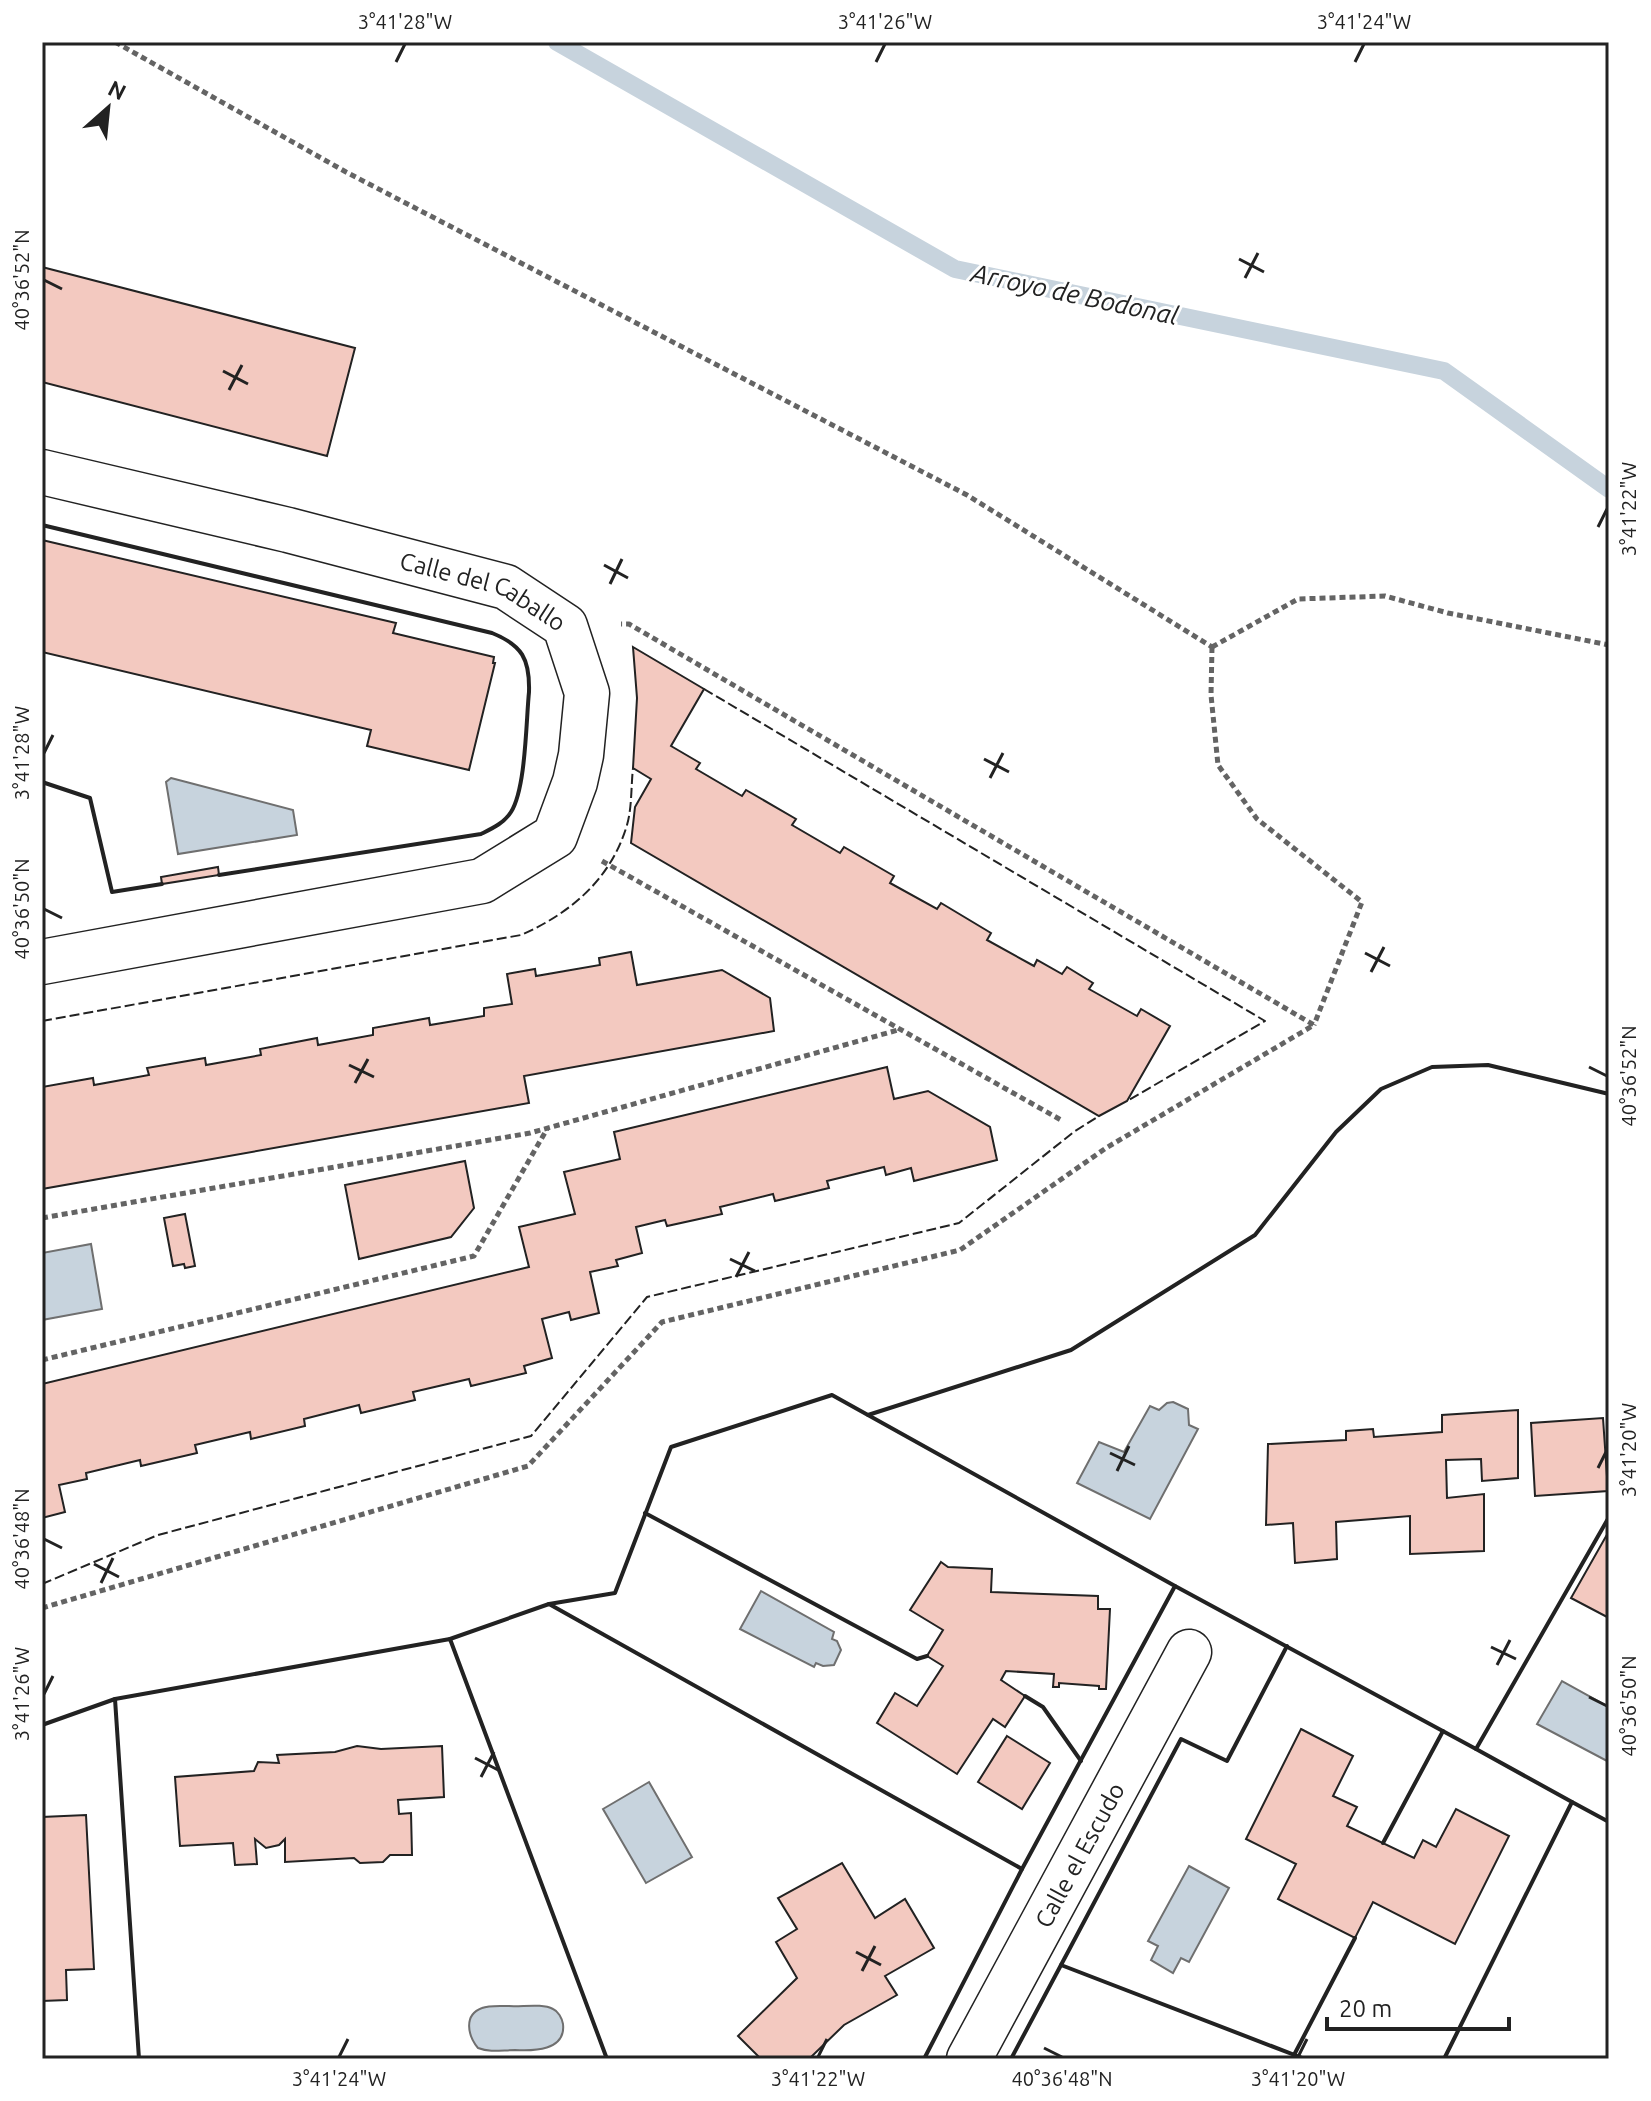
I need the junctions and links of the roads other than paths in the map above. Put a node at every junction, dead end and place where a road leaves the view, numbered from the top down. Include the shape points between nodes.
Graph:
1 (42, 472) edge
2 (42, 962) edge
3 (1189, 1652) dead end
4 (969, 2059) edge

1 - 2 street, Calle del Caballo via 506,587 565,626 587,693 575,782 555,836 482,881
3 - 4 street, Calle el Escudo

